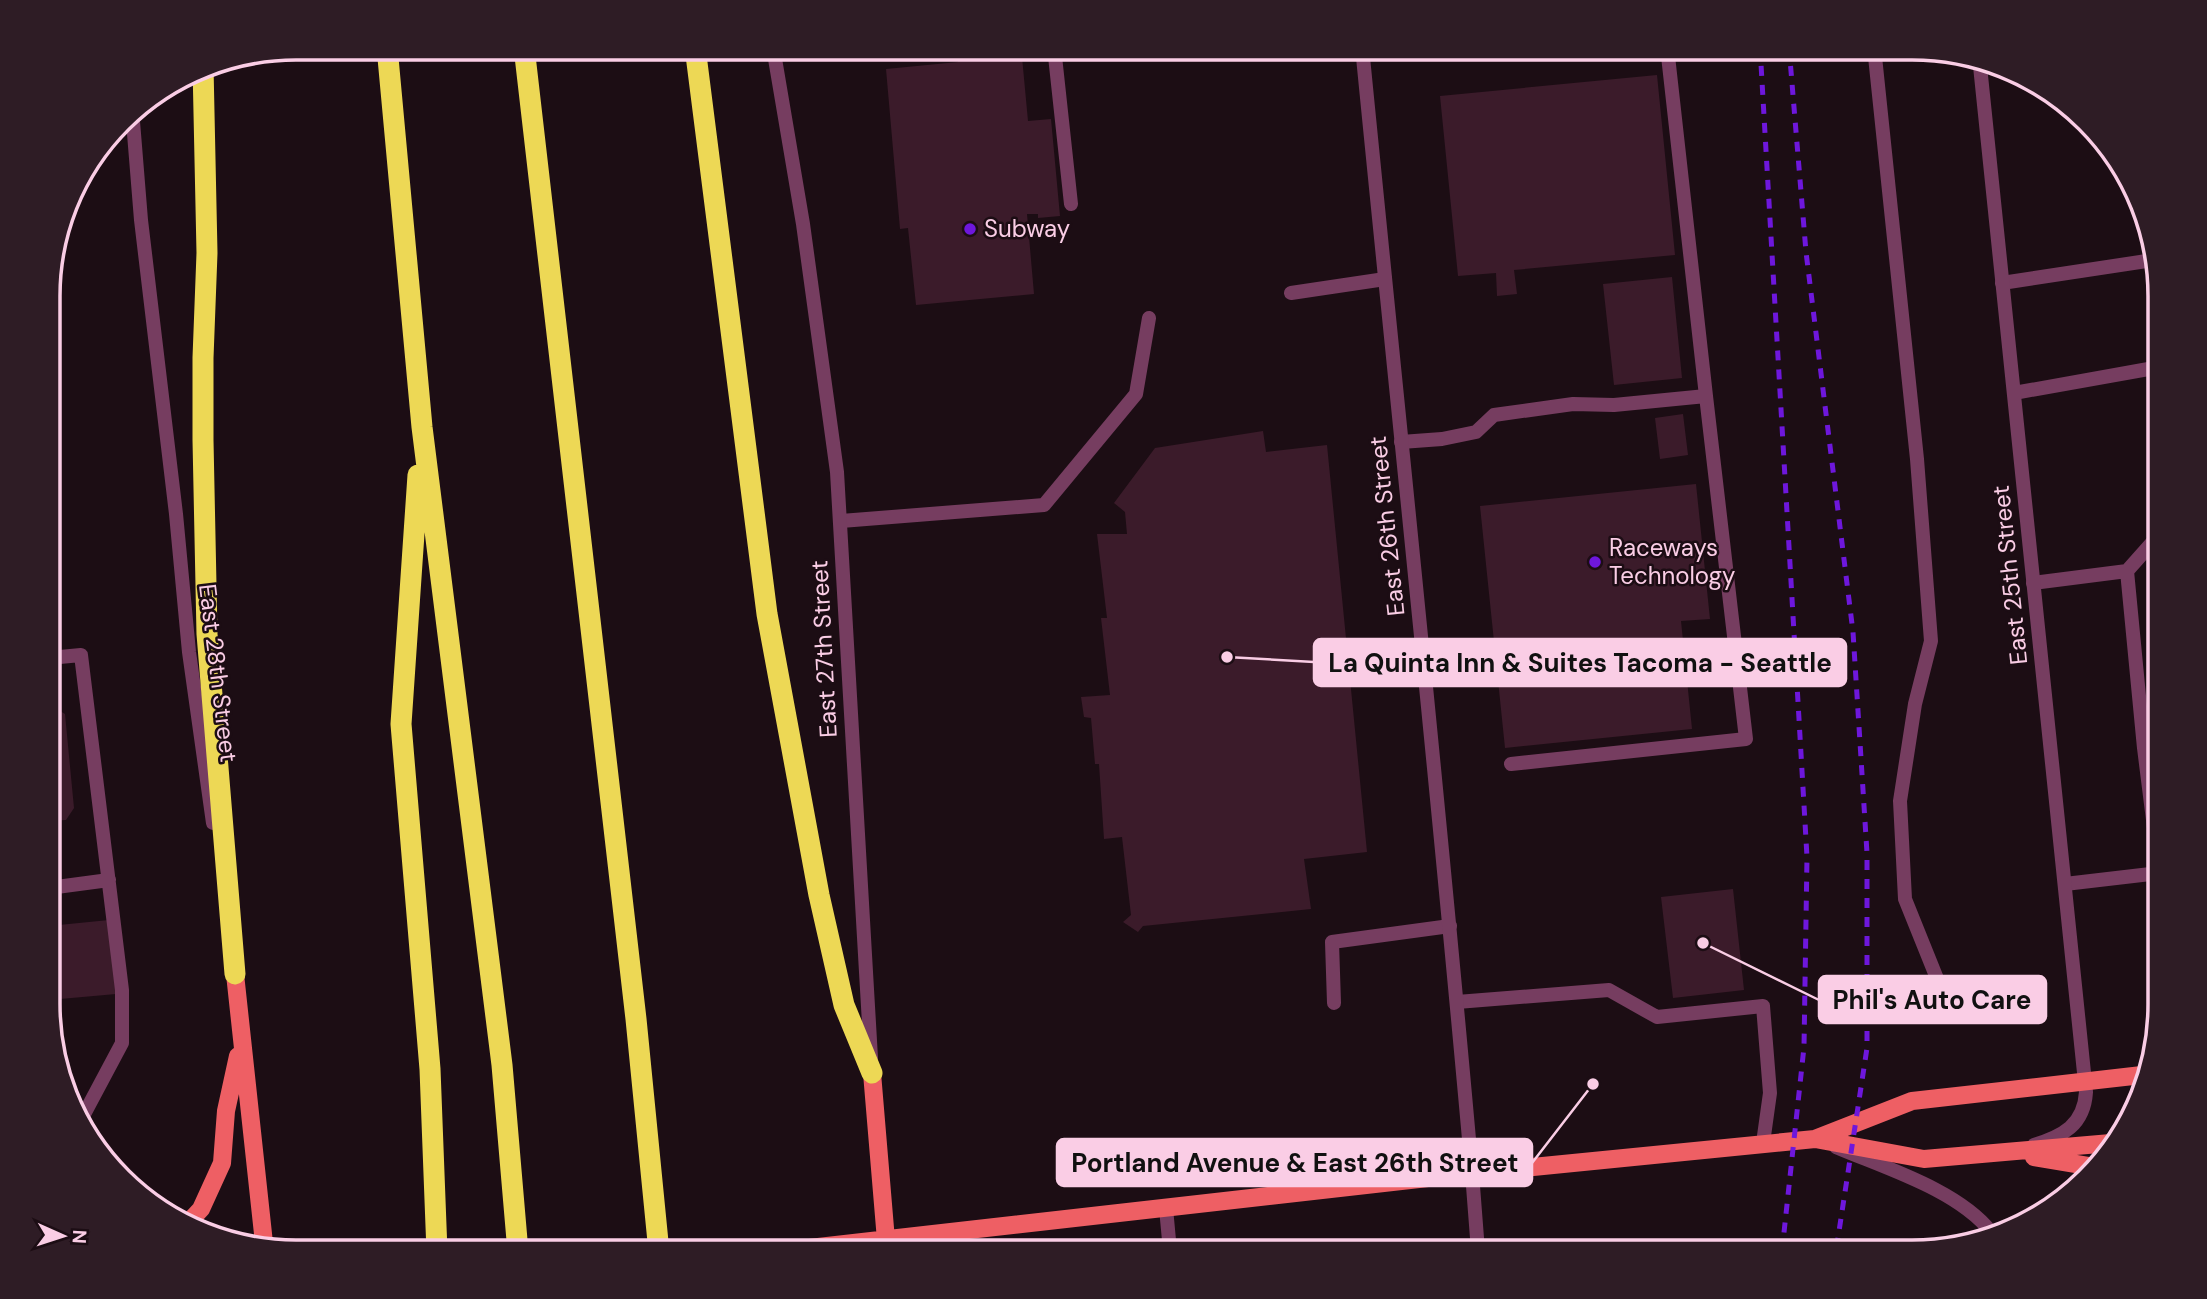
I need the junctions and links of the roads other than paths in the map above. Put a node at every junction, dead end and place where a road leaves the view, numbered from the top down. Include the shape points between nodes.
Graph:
1 (388, 60) edge
2 (525, 60) edge
3 (697, 60) edge
4 (775, 60) edge
5 (1055, 60) edge
6 (1363, 60) edge
7 (1668, 60) edge
8 (1875, 60) edge
9 (1980, 70) edge
10 (203, 79) edge
11 (133, 125) edge
12 (1070, 204) dead end
13 (2145, 261) edge
14 (1385, 279) junction
15 (2002, 283) junction
16 (1291, 293) dead end
17 (1149, 318) dead end
18 (2147, 369) edge
19 (2014, 393) junction
20 (1706, 396) junction
21 (422, 427) junction
22 (1401, 442) junction
23 (841, 521) junction
24 (2147, 549) edge
25 (2127, 572) junction
26 (2033, 583) junction
27 (60, 657) edge
28 (1511, 764) dead end
29 (2147, 772) edge
30 (2147, 872) edge
31 (108, 880) junction
32 (2065, 884) junction
33 (60, 887) edge
34 (1450, 926) junction
35 (235, 974) junction
36 (1938, 981) dead end
37 (1457, 1002) junction
38 (1334, 1003) dead end
39 (241, 1039) junction
40 (872, 1073) junction
41 (2136, 1076) edge
42 (2085, 1081) junction
43 (86, 1111) edge
44 (1815, 1139) junction
45 (1763, 1143) junction
46 (2101, 1144) edge
47 (2010, 1153) junction
48 (2082, 1165) edge
49 (1472, 1173) junction
50 (1166, 1208) junction
51 (194, 1217) edge
52 (1987, 1227) edge
53 (263, 1237) edge
54 (1169, 1239) edge
55 (1477, 1239) edge
56 (436, 1240) edge
57 (517, 1240) edge
58 (658, 1240) edge
59 (885, 1240) edge
60 (933, 1240) edge

1 - 21 highway
2 - 58 highway
3 - 40 highway via 767,614 844,1005
4 - 23 street, East 27th Street via 803,224
5 - 12 street
6 - 14 street, East 26th Street
7 - 20 street
8 - 36 street via 1931,641 1899,801 1905,899
9 - 15 street, East 25th Street
10 - 35 highway via 207,634
11 - 35 street, East 28th Street via 188,652
13 - 15 street
14 - 16 street
14 - 22 street, East 26th Street
15 - 19 street, East 25th Street
17 - 23 street via 1136,394 1044,505
18 - 19 street
19 - 26 street, East 25th Street
20 - 22 street via 1573,404 1494,415 1476,432
20 - 28 street via 1746,738
21 - 56 highway via 401,724 429,1069
21 - 57 highway via 502,1065
22 - 34 street, East 26th Street
23 - 40 street, East 27th Street
24 - 25 street
25 - 26 street
25 - 29 street
26 - 32 street, East 25th Street
27 - 31 street via 81,655
30 - 32 street
31 - 33 street
31 - 43 street via 122,990 122,1044
32 - 42 street, East 25th Street
34 - 37 street, East 26th Street
34 - 38 street via 1332,942
35 - 39 main road, East 28th Street
37 - 45 street via 1609,990 1657,1017 1763,1006 1770,1093
37 - 49 street, East 26th Street
39 - 51 main road via 226,1111 222,1163
39 - 53 main road, East 28th Street
40 - 59 main road, East 27th Street
41 - 42 main road
42 - 44 main road via 1912,1101
42 - 47 street, East 25th Street via 2083,1110 2072,1129
44 - 45 main road
44 - 47 main road via 1924,1159
44 - 52 street via 1961,1203
45 - 49 main road
46 - 47 main road
47 - 48 main road
49 - 50 main road
49 - 55 street, East 26th Street
50 - 54 street
50 - 60 main road

